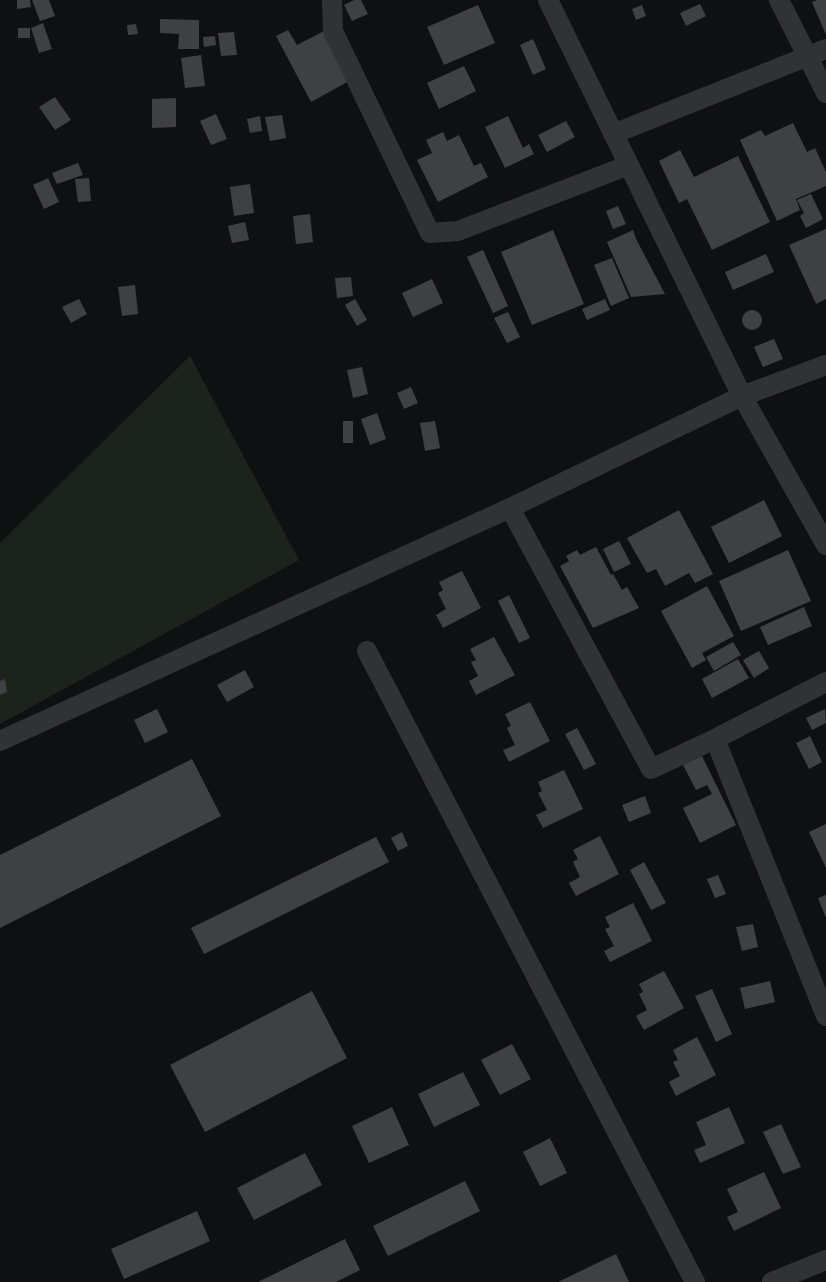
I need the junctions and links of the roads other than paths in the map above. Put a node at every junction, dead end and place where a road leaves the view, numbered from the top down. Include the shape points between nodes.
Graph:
1 (332, 0) edge
2 (548, 0) edge
3 (779, 0) edge
4 (816, 52) edge
5 (826, 93) edge
6 (613, 134) junction
7 (629, 165) junction
8 (826, 365) edge
9 (742, 396) junction
10 (510, 508) junction
11 (826, 545) edge
12 (367, 651) dead end
13 (826, 682) edge
14 (715, 739) junction
15 (0, 741) edge
16 (820, 984) edge
17 (826, 1016) edge
18 (826, 1260) edge
19 (695, 1282) edge
20 (772, 1282) edge

1 - 7 street via 333,31 430,233 458,231
2 - 6 street
3 - 4 street
4 - 5 street
4 - 6 street
6 - 7 street
7 - 9 street
8 - 9 street
9 - 10 street
9 - 11 street
10 - 14 street via 651,769
10 - 15 street
12 - 19 street
13 - 14 street
14 - 16 street
16 - 17 street
18 - 20 street

